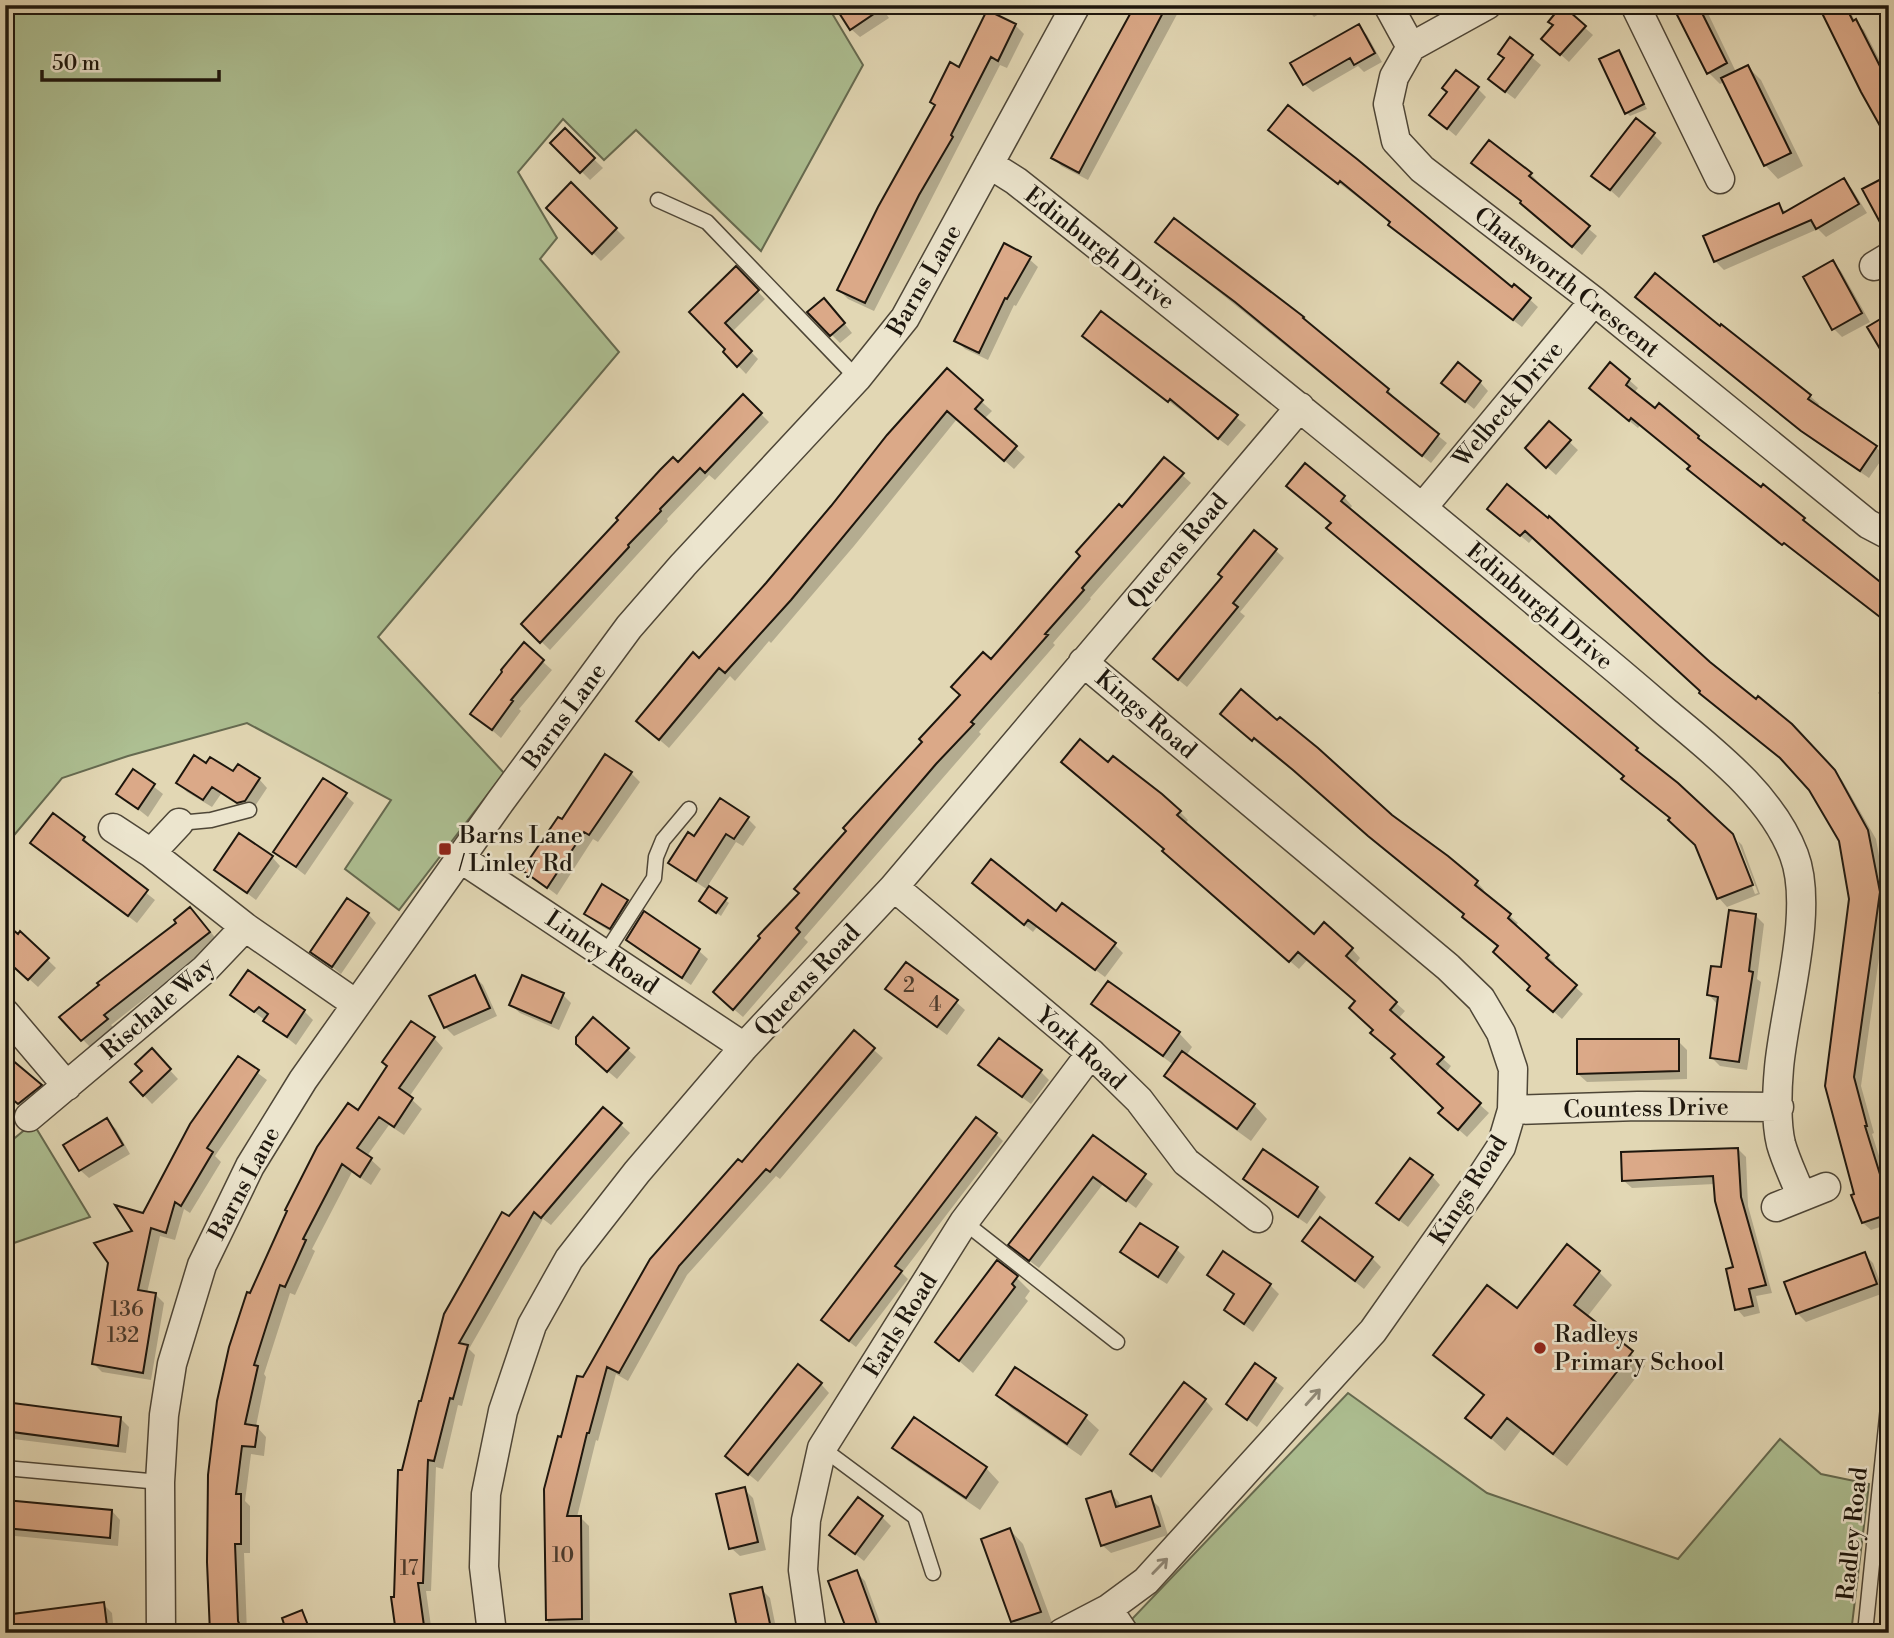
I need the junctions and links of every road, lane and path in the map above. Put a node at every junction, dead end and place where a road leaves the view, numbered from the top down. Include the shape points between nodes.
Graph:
1 (1076, 5) edge
2 (1388, 5) edge
3 (1487, 5) edge
4 (1635, 5) edge
5 (1411, 47) junction
6 (989, 164) junction
7 (1720, 178) dead end
8 (658, 200) dead end
9 (1594, 301) junction
10 (857, 378) junction
11 (1300, 407) junction
12 (1423, 507) junction
13 (1889, 535) edge
14 (1083, 662) junction
15 (689, 808) dead end
16 (248, 810) dead end
17 (178, 823) joint
18 (113, 828) dead end
19 (151, 853) junction
20 (460, 858) junction
21 (894, 887) junction
22 (245, 927) junction
23 (606, 954) junction
24 (356, 1004) junction
25 (5, 1013) edge
26 (744, 1047) junction
27 (1091, 1052) junction
28 (67, 1086) junction
29 (1779, 1107) junction
30 (1512, 1110) junction
31 (29, 1117) dead end
32 (1776, 1207) dead end
33 (1258, 1218) dead end
34 (964, 1222) junction
35 (1117, 1342) dead end
36 (1889, 1397) edge
37 (822, 1448) junction
38 (5, 1468) edge
39 (160, 1482) junction
40 (933, 1573) dead end
41 (1108, 1609) junction
42 (161, 1633) edge
43 (492, 1633) edge
44 (812, 1633) edge
45 (1062, 1633) edge
46 (1124, 1633) edge
47 (1865, 1633) edge

1 - 6 street, Barns Lane
2 - 5 street
3 - 5 street
4 - 7 street
5 - 9 street, Chatsworth Crescent via 1394,77 1388,104 1396,141 1422,169
6 - 10 street, Barns Lane via 905,318
6 - 11 street, Edinburgh Drive
8 - 10 lane via 707,222
9 - 12 street, Welbeck Drive
9 - 13 street, Chatsworth Crescent via 1868,524
10 - 20 street, Barns Lane via 629,627
11 - 12 street, Edinburgh Drive
11 - 14 street, Queens Road
12 - 29 street, Edinburgh Drive via 1698,739 1751,788 1778,822 1796,858 1801,924 1779,1070
14 - 21 street, Queens Road
14 - 30 street, Kings Road via 1481,999 1501,1033 1513,1069
15 - 23 lane via 663,840 654,878
16 - 17 lane
17 - 19 street
18 - 19 street
19 - 22 street
20 - 23 street, Linley Road
20 - 24 street, Barns Lane
21 - 26 street, Queens Road
21 - 27 street, York Road
22 - 24 street
22 - 28 street, Rischale Way via 205,969
23 - 26 street, Linley Road
24 - 39 street, Barns Lane via 250,1166 202,1265 172,1364
25 - 28 street
26 - 43 street, Queens Road via 636,1172 569,1259 532,1325 503,1411 486,1494 484,1567
27 - 33 street, York Road via 1139,1100 1186,1162
27 - 34 street, Earls Road
28 - 31 street, Rischale Way
29 - 30 street, Countess Drive
29 - 32 street, Edinburgh Drive via 1782,1145 1814,1192
41 -> 30 street, Kings Road via 1146,1581 1373,1331 1501,1147
34 - 35 lane
34 - 37 street, Earls Road
36 - 47 lane, Radley Road
37 - 40 lane via 915,1517
37 - 44 street, Earls Road via 806,1520 803,1570
38 - 39 lane
39 - 42 street, Barns Lane
41 - 45 street, Kings Road
41 - 46 street

